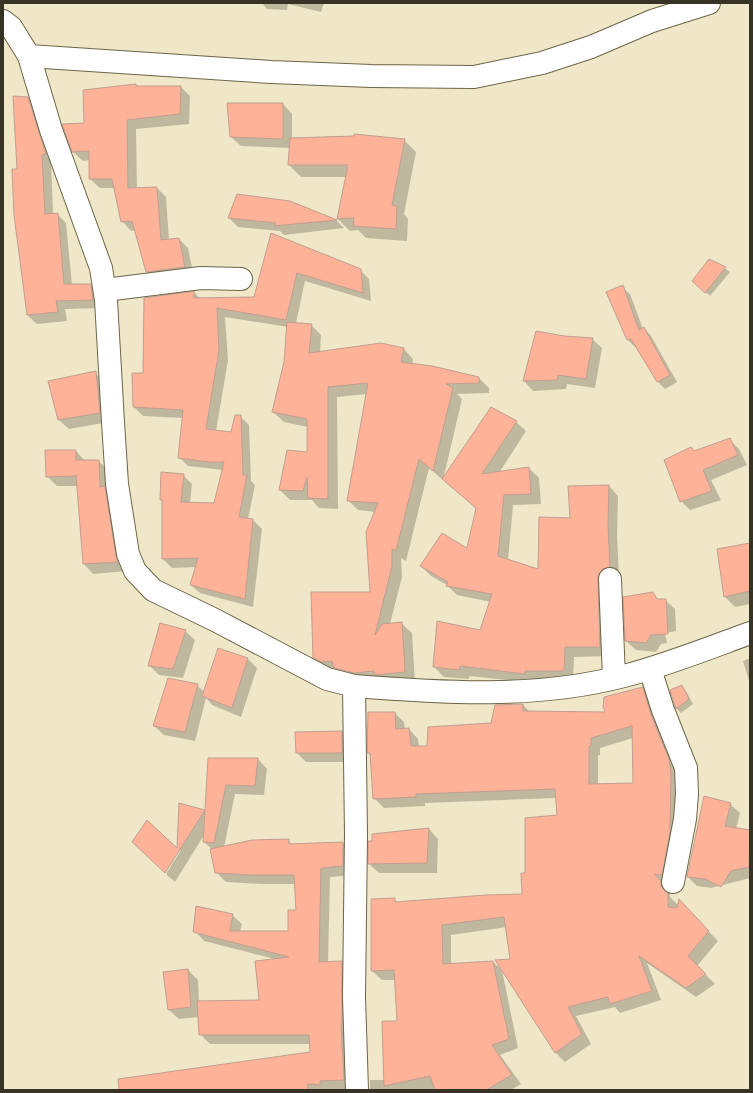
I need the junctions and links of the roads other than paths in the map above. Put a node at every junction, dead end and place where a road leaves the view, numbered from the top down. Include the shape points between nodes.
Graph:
1 (709, 3) edge
2 (3, 21) edge
3 (29, 56) junction
4 (241, 279) dead end
5 (105, 290) junction
6 (610, 579) dead end
7 (750, 633) edge
8 (650, 669) junction
9 (614, 678) junction
10 (354, 686) junction
11 (673, 882) dead end
12 (357, 1090) edge

1 - 3 street via 652,21 591,47 542,63 474,77 271,72
2 - 3 street via 11,27
3 - 5 street via 51,130 101,268
4 - 5 street via 201,278
5 - 10 street via 117,484 128,554 135,571 153,590 328,679
6 - 9 street
7 - 8 street
8 - 9 street
8 - 11 street via 686,768 685,819
9 - 10 street via 539,691 511,692 421,691
10 - 12 street via 354,997

